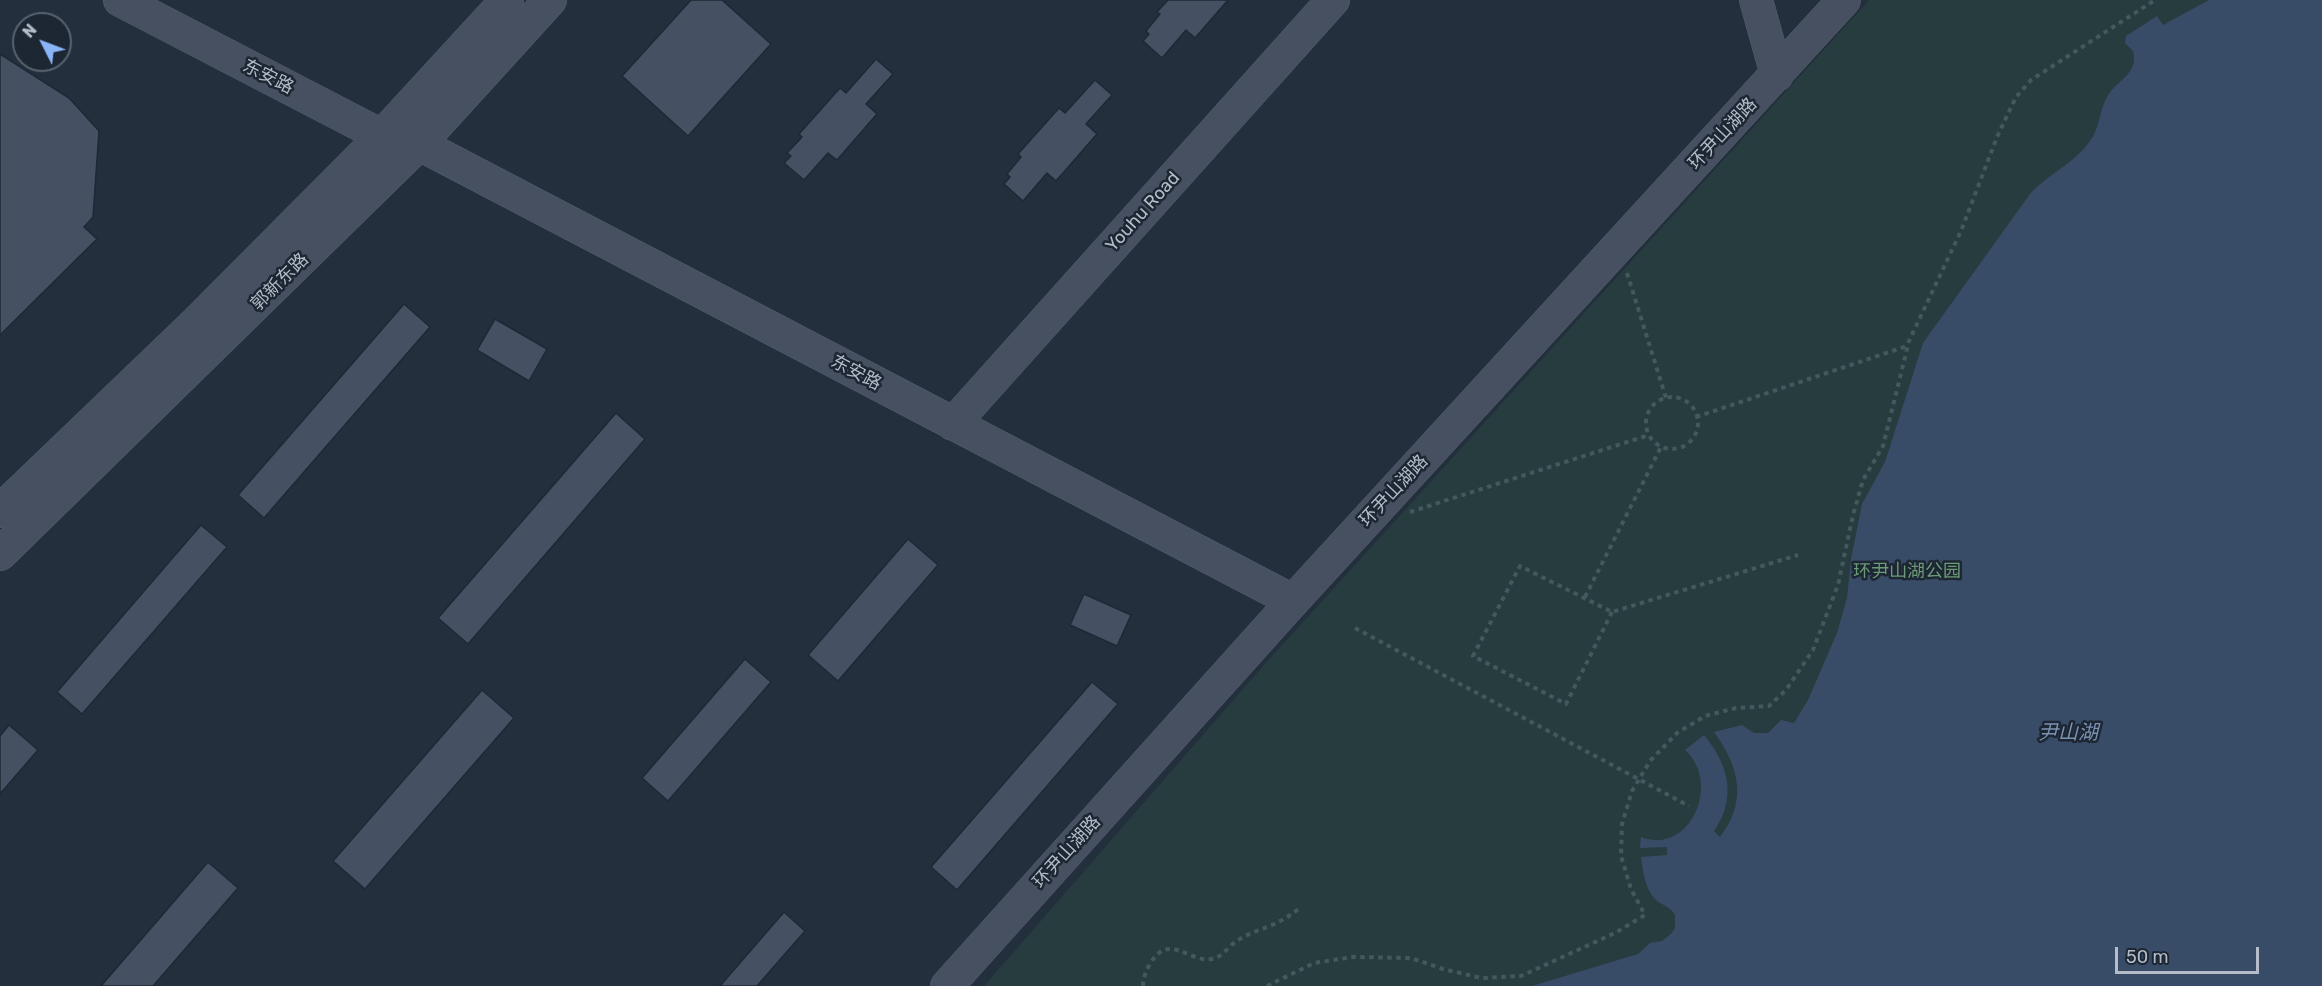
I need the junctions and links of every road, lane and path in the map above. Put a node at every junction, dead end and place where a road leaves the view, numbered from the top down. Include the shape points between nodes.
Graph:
1 (120, 0) edge
2 (163, 0) edge
3 (507, 0) edge
4 (550, 0) edge
5 (1333, 0) edge
6 (1756, 0) edge
7 (1844, 0) edge
8 (2155, 0) edge
9 (1777, 75) junction
10 (389, 129) junction
11 (419, 144) junction
12 (1627, 272) dead end
13 (1908, 346) junction
14 (1666, 398) junction
15 (1696, 417) junction
16 (953, 424) junction
17 (1649, 435) junction
18 (1661, 447) junction
19 (0, 511) edge
20 (1409, 512) dead end
21 (0, 554) edge
22 (1798, 555) dead end
23 (1585, 597) junction
24 (1293, 601) junction
25 (1612, 612) junction
26 (1355, 627) dead end
27 (1639, 779) junction
28 (1689, 806) dead end
29 (1300, 908) dead end
30 (946, 986) edge
31 (1143, 986) edge
32 (1267, 986) edge

1 - 10 street, 东安路
2 - 10 street, 东安路
3 - 10 street, 郭新东路
4 - 11 street, 郭新东路
5 - 16 street, Youhu Road
6 - 9 street
7 - 9 street, 环尹山湖路
8 - 13 path via 2031,80 2016,97
9 - 24 street, 环尹山湖路
10 - 11 street, 东安路
10 - 19 street, 郭新东路 via 197,322
11 - 16 street, 东安路
11 - 21 street, 郭新东路
12 - 14 path
13 - 15 path
13 - 27 path via 1883,446 1863,480 1838,585 1813,650 1786,690 1768,706 1736,708 1705,716 1677,733
14 - 15 path via 1687,402
14 - 17 path via 1649,410
15 - 18 path via 1696,432 1691,441 1682,447
16 - 24 street, 东安路
17 - 18 path
17 - 20 path
18 - 23 path
22 - 25 path
23 - 25 path
23 - 25 path via 1521,566 1473,656 1566,704
24 - 30 street, 环尹山湖路
26 - 27 path
27 - 28 path
27 - 32 path via 1622,824 1621,856 1631,890 1645,915 1615,933 1521,976 1481,978 1411,958 1353,957 1314,963
29 - 31 path via 1235,942 1212,959 1171,948 1162,951 1147,969

